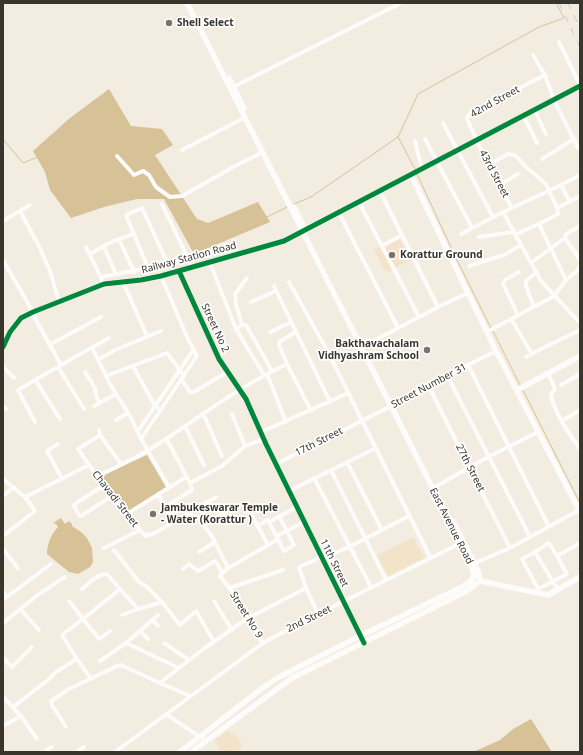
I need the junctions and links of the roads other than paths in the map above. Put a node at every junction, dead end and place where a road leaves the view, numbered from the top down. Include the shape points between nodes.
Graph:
1 (186, 3) edge
2 (190, 3) edge
3 (401, 3) edge
4 (559, 42) dead end
5 (533, 56) dead end
6 (545, 75) junction
7 (580, 86) edge
8 (232, 88) junction
9 (554, 100) junction
10 (535, 111) junction
11 (524, 117) junction
12 (244, 118) junction
13 (443, 123) dead end
14 (546, 134) dead end
15 (425, 139) dead end
16 (574, 139) junction
17 (476, 140) junction
18 (415, 141) dead end
19 (537, 143) dead end
20 (578, 148) dead end
21 (182, 150) dead end
22 (457, 150) junction
23 (262, 152) junction
24 (117, 156) dead end
25 (542, 159) dead end
26 (438, 161) junction
27 (488, 165) junction
28 (423, 168) junction
29 (412, 174) junction
30 (518, 174) dead end
31 (580, 175) edge
32 (499, 185) junction
33 (561, 185) junction
34 (549, 191) junction
35 (380, 192) junction
36 (580, 196) edge
37 (287, 198) junction
38 (359, 202) junction
39 (570, 202) junction
40 (162, 204) dead end
41 (30, 205) dead end
42 (512, 208) junction
43 (557, 208) junction
44 (20, 211) junction
45 (503, 212) junction
46 (339, 213) junction
47 (493, 218) junction
48 (3, 221) edge
49 (541, 223) junction
50 (580, 226) edge
51 (472, 228) junction
52 (304, 231) junction
53 (133, 234) junction
54 (462, 234) dead end
55 (514, 234) junction
56 (402, 235) junction
57 (479, 238) dead end
58 (565, 238) junction
59 (119, 239) junction
60 (521, 245) junction
61 (382, 246) junction
62 (86, 247) dead end
63 (104, 247) junction
64 (550, 249) junction
65 (90, 254) junction
66 (186, 257) junction
67 (3, 260) edge
68 (580, 260) edge
69 (167, 262) junction
70 (532, 262) junction
71 (210, 263) junction
72 (469, 266) dead end
73 (192, 267) junction
74 (148, 268) junction
75 (579, 270) edge
76 (179, 271) junction
77 (134, 272) junction
78 (520, 272) dead end
79 (537, 272) junction
80 (116, 274) junction
81 (161, 276) junction
82 (101, 277) junction
83 (247, 278) dead end
84 (566, 280) junction
85 (123, 282) junction
86 (289, 282) dead end
87 (104, 284) junction
88 (274, 286) dead end
89 (276, 291) junction
90 (468, 293) junction
91 (554, 296) junction
92 (59, 302) junction
93 (251, 302) dead end
94 (438, 307) junction
95 (534, 307) junction
96 (32, 312) junction
97 (518, 315) junction
98 (101, 317) dead end
99 (419, 317) junction
100 (511, 319) junction
101 (291, 322) junction
102 (580, 323) edge
103 (242, 325) junction
104 (398, 328) junction
105 (236, 329) junction
106 (490, 330) junction
107 (580, 330) edge
108 (161, 331) dead end
109 (270, 332) dead end
110 (296, 332) junction
111 (147, 336) junction
112 (109, 338) dead end
113 (49, 344) junction
114 (364, 346) junction
115 (3, 347) edge
116 (92, 347) junction
117 (194, 349) junction
118 (496, 351) junction
119 (532, 354) junction
120 (580, 356) edge
121 (526, 357) dead end
122 (98, 360) junction
123 (287, 364) junction
124 (468, 365) junction
125 (59, 366) junction
126 (133, 366) junction
127 (3, 367) edge
128 (179, 370) junction
129 (272, 371) junction
130 (86, 372) dead end
131 (227, 372) junction
132 (548, 373) junction
133 (265, 374) junction
134 (580, 374) edge
135 (106, 376) junction
136 (448, 377) junction
137 (14, 378) dead end
138 (182, 378) junction
139 (36, 380) junction
140 (561, 384) dead end
141 (429, 388) junction
142 (239, 389) junction
143 (519, 389) junction
144 (348, 393) junction
145 (116, 394) junction
146 (330, 402) junction
147 (100, 403) junction
148 (393, 405) junction
149 (94, 406) dead end
150 (155, 406) junction
151 (84, 409) dead end
152 (161, 410) junction
153 (311, 410) junction
154 (580, 410) edge
155 (128, 413) junction
156 (203, 413) junction
157 (232, 414) dead end
158 (60, 419) dead end
159 (116, 420) dead end
160 (362, 421) junction
161 (562, 421) junction
162 (35, 422) dead end
163 (286, 422) junction
164 (185, 426) junction
165 (99, 430) dead end
166 (138, 431) junction
167 (261, 432) junction
168 (538, 432) junction
169 (100, 435) junction
170 (166, 438) junction
171 (141, 439) junction
172 (264, 439) junction
173 (58, 444) dead end
174 (244, 446) junction
175 (509, 446) junction
176 (376, 448) junction
177 (580, 449) edge
178 (148, 450) junction
179 (222, 456) dead end
180 (488, 457) junction
181 (347, 462) junction
182 (121, 464) junction
183 (276, 464) junction
184 (89, 465) junction
185 (204, 465) dead end
186 (470, 467) junction
187 (331, 470) junction
188 (98, 476) junction
189 (186, 477) junction
190 (314, 478) junction
191 (3, 479) edge
192 (62, 479) junction
193 (190, 483) junction
194 (103, 486) junction
195 (14, 487) junction
196 (169, 487) junction
197 (435, 487) junction
198 (289, 491) junction
199 (158, 494) junction
200 (3, 496) edge
201 (112, 496) junction
202 (25, 497) junction
203 (216, 497) dead end
204 (165, 507) junction
205 (297, 508) junction
206 (228, 510) dead end
207 (249, 510) dead end
208 (579, 511) edge
209 (127, 514) junction
210 (187, 514) junction
211 (280, 516) junction
212 (409, 516) junction
213 (268, 520) dead end
214 (174, 521) junction
215 (304, 522) junction
216 (204, 525) junction
217 (257, 526) junction
218 (549, 527) junction
219 (140, 530) junction
220 (382, 530) junction
221 (287, 531) junction
222 (3, 536) edge
223 (276, 538) junction
224 (530, 538) junction
225 (365, 539) junction
226 (216, 542) junction
227 (462, 542) junction
228 (580, 544) edge
229 (268, 545) junction
230 (350, 547) junction
231 (104, 548) dead end
232 (510, 548) junction
233 (3, 549) edge
234 (114, 550) dead end
235 (199, 552) dead end
236 (535, 552) junction
237 (557, 556) junction
238 (321, 557) junction
239 (430, 558) junction
240 (475, 563) junction
241 (52, 564) dead end
242 (18, 568) dead end
243 (228, 568) junction
244 (183, 569) dead end
245 (282, 570) dead end
246 (223, 573) junction
247 (65, 577) dead end
248 (580, 577) edge
249 (386, 580) junction
250 (480, 581) junction
251 (552, 582) junction
252 (371, 587) junction
253 (229, 588) junction
254 (306, 588) junction
255 (82, 589) dead end
256 (120, 589) junction
257 (558, 589) junction
258 (462, 591) junction
259 (3, 592) edge
260 (5, 598) edge
261 (69, 601) dead end
262 (214, 601) dead end
263 (162, 602) junction
264 (343, 602) junction
265 (20, 609) junction
266 (138, 609) junction
267 (318, 614) junction
268 (122, 615) dead end
269 (158, 615) dead end
270 (248, 618) junction
271 (83, 619) junction
272 (152, 620) junction
273 (3, 623) edge
274 (158, 626) dead end
275 (39, 630) dead end
276 (232, 630) junction
277 (110, 631) dead end
278 (140, 632) junction
279 (360, 636) junction
280 (148, 639) dead end
281 (214, 642) junction
282 (126, 643) junction
283 (164, 643) dead end
284 (263, 643) junction
285 (364, 643) junction
286 (32, 647) dead end
287 (3, 658) edge
288 (77, 659) junction
289 (189, 660) junction
290 (100, 661) dead end
291 (179, 668) junction
292 (91, 679) junction
293 (160, 683) junction
294 (190, 696) junction
295 (3, 697) edge
296 (13, 707) junction
297 (166, 714) junction
298 (21, 716) junction
299 (3, 726) edge
300 (66, 727) dead end
301 (199, 737) junction
302 (37, 739) dead end
303 (206, 741) junction
304 (52, 747) dead end
305 (84, 747) dead end
306 (46, 752) edge
307 (77, 752) edge
308 (115, 752) edge
309 (180, 752) edge
310 (191, 752) edge

1 - 8 main road
2 - 8 main road
3 - 8 street
4 - 7 street
5 - 6 street
6 - 9 street
6 - 17 street, 42nd Street via 468,115 468,123
7 - 9 street
8 - 12 main road
8 - 37 main road
9 - 10 street
9 - 16 street
10 - 11 street
10 - 14 street
11 - 17 street
11 - 19 street
12 - 21 street
12 - 23 main road
13 - 22 street
15 - 26 street
16 - 20 street
16 - 25 street
17 - 22 street
17 - 27 street, 43rd Street
18 - 28 street
22 - 26 street
22 - 47 street
23 - 24 street via 182,196 170,197 156,187 149,175 143,171 134,175
23 - 37 main road
26 - 28 street
26 - 51 street
27 - 32 street, 43rd Street
27 - 34 street via 512,153 543,180
28 - 29 street
29 - 35 main road, Railway Station Road
29 - 90 main road
30 - 32 street
31 - 33 street
32 - 42 street, 43rd Street
33 - 34 street
33 - 39 street
34 - 42 street
34 - 43 street
35 - 38 main road, Railway Station Road
35 - 56 street
36 - 39 street
37 - 52 main road, East Avenue Road
38 - 46 main road, Railway Station Road
38 - 61 street
39 - 43 street
40 - 66 street
41 - 44 street
42 - 45 street
43 - 49 street via 558,214
44 - 48 street
44 - 92 street via 40,248
45 - 47 street
45 - 55 street
46 - 52 main road, Railway Station Road
46 - 104 street
47 - 51 street
49 - 55 street
49 - 64 street
50 - 58 street via 566,234
51 - 54 street
52 - 71 main road, Railway Station Road via 284,241
52 - 114 main road, East Avenue Road
52 - 148 main road, East Avenue Road
53 - 59 street
53 - 69 street via 126,215 142,208
53 - 74 street
55 - 57 street
55 - 60 street
56 - 61 street
56 - 94 street
58 - 64 street
58 - 68 street
59 - 63 street
59 - 77 street
60 - 70 street
60 - 72 street via 504,255
61 - 99 street
62 - 65 street
63 - 65 street
63 - 80 street
64 - 70 street
64 - 84 street
65 - 82 street
66 - 69 street
66 - 73 street
67 - 96 street
69 - 74 street
70 - 79 street
71 - 73 main road, Railway Station Road
71 - 105 street
73 - 76 main road, Railway Station Road
74 - 77 street
75 - 84 street
76 - 81 main road, Railway Station Road
76 - 131 street, Street No 2
77 - 80 street
78 - 97 street via 505,280 503,284
79 - 91 street
79 - 95 street via 526,281
80 - 82 street
81 - 85 main road, Railway Station Road
81 - 117 street
82 - 87 street
83 - 103 street via 235,294
84 - 91 street
85 - 87 main road, Railway Station Road
85 - 111 street
86 - 144 street
87 - 92 main road, Railway Station Road
88 - 89 street
89 - 93 street
89 - 101 street
90 - 94 street
90 - 106 main road
91 - 95 street
91 - 102 street
92 - 96 main road, Railway Station Road
94 - 99 street
95 - 97 street
96 - 113 street
96 - 115 main road, Railway Station Road via 21,318
97 - 100 street
98 - 113 street
99 - 104 street
100 - 106 street
100 - 119 street
101 - 109 street
101 - 110 street
103 - 105 street
103 - 129 street via 246,325
104 - 114 street
105 - 133 street
106 - 118 main road
107 - 119 street
108 - 111 street
110 - 123 street via 279,343
110 - 146 street
111 - 122 street
112 - 116 street
113 - 125 street
114 - 148 main road, East Avenue Road
116 - 122 street
116 - 125 street
117 - 128 street
117 - 138 street via 197,356
118 - 124 street, Street Number 31
118 - 143 main road
119 - 121 street
120 - 132 main road
122 - 135 street
123 - 129 street
123 - 153 street
124 - 136 street, Street Number 31
124 - 175 street
125 - 139 street
125 - 151 street
126 - 128 street via 167,353
126 - 135 street
126 - 150 street
127 - 137 street
128 - 138 street
128 - 150 street
129 - 133 street
130 - 147 street
131 - 138 street via 194,392 188,390
131 - 142 street, Street No 2
132 - 143 main road
132 - 161 street via 555,390 551,397
133 - 142 street
133 - 163 street
134 - 140 street
135 - 145 street
136 - 141 street, Street Number 31
136 - 180 street
138 - 152 street
139 - 158 street
139 - 162 street via 18,390
141 - 148 street, Street Number 31
141 - 186 street, 27th Street
142 - 156 street
142 - 167 street, Street No 2 via 246,398
143 - 168 main road
144 - 146 street
144 - 160 street
145 - 147 street
145 - 155 street
146 - 153 street
147 - 149 street
148 - 160 street, Street Number 31
148 - 197 main road, East Avenue Road
148 - 227 main road, East Avenue Road
150 - 152 street
150 - 166 street
152 - 171 street
153 - 163 street
154 - 161 street
155 - 159 street
155 - 166 street
156 - 164 street
156 - 179 street
157 - 174 street
160 - 176 street
160 - 183 street, 17th Street
161 - 177 street
163 - 167 street
164 - 170 street
164 - 185 street
165 - 169 street
166 - 171 street
167 - 172 street, Street No 2
168 - 175 street
168 - 208 main road
169 - 182 street
169 - 184 street via 78,449
170 - 178 street
170 - 189 street
171 - 178 street
172 - 174 street
172 - 183 street, 11th Street
173 - 192 street via 47,451
174 - 193 street via 222,466
175 - 180 street
175 - 218 street
176 - 181 street
176 - 212 street
178 - 182 street
178 - 196 street
180 - 186 street
180 - 224 street
181 - 187 street
181 - 220 street
182 - 188 street
183 - 198 street, 11th Street
184 - 188 street, Chavadi Street
184 - 192 street, Chavadi Street
186 - 197 street
186 - 232 street, 27th Street
187 - 190 street
187 - 225 street
188 - 194 street, Chavadi Street
189 - 193 street
189 - 196 street
190 - 198 street
190 - 230 street
191 - 195 street
192 - 202 street, Chavadi Street
193 - 204 street via 192,490
194 - 201 street, Chavadi Street
194 - 201 street via 75,504 79,515
195 - 200 street
195 - 202 street
196 - 199 street
197 - 227 main road, East Avenue Road
198 - 205 street, 11th Street
199 - 204 street
199 - 209 street
201 - 209 street, Chavadi Street
202 - 222 street via 35,511
203 - 210 street, Chavadi Street
204 - 214 street
205 - 211 street
205 - 215 street, 11th Street
206 - 216 street
207 - 217 street
208 - 218 street
209 - 219 street, Chavadi Street
210 - 214 street, Chavadi Street
210 - 216 street via 198,517
211 - 221 street
211 - 223 street via 269,522
212 - 220 street
212 - 239 street
213 - 217 street
214 - 219 street, Chavadi Street via 155,533 144,536
215 - 221 street
215 - 238 street, 11th Street
216 - 226 street
217 - 229 street
218 - 224 street
219 - 231 street
220 - 225 street
221 - 223 street
221 - 223 street via 294,546 283,551
223 - 229 street
224 - 232 street
225 - 230 street
225 - 249 street
226 - 235 street
226 - 243 street
227 - 239 street, 2nd Street
227 - 240 main road, East Avenue Road
227 - 258 main road, East Avenue Road via 474,576
228 - 237 street
229 - 243 street
230 - 238 street
230 - 252 street
232 - 240 street
233 - 242 street
234 - 263 street via 138,582 146,586
236 - 237 street via 549,543
236 - 251 street
236 - 251 street via 522,559 538,589
237 - 251 street via 566,574
238 - 254 street via 299,567
238 - 264 street, 11th Street
239 - 249 street, 2nd Street
240 - 250 main road, East Avenue Road
241 - 260 street
243 - 246 street
244 - 246 street via 189,564 198,571 215,561
245 - 253 street
246 - 253 street, Street No 9 via 220,576
247 - 265 street
248 - 257 main road
249 - 252 street, 2nd Street
250 - 257 main road via 548,595
250 - 258 main road, East Avenue Road
251 - 257 street
252 - 264 street, 2nd Street
253 - 270 street, Street No 9
254 - 267 street
254 - 270 street
255 - 256 street via 104,573
256 - 266 street
256 - 271 street
258 - 279 main road, East Avenue Road
258 - 285 main road, East Avenue Road
259 - 260 street
261 - 271 street
262 - 276 street
263 - 266 street
263 - 281 street via 180,625 196,611
264 - 267 street, 2nd Street
264 - 279 street, 11th Street
265 - 273 street
265 - 275 street
266 - 268 street
267 - 284 street, 2nd Street
269 - 272 street
270 - 276 street
270 - 284 street, Street No 9
271 - 277 street via 99,639
271 - 288 street via 62,635
272 - 274 street
272 - 278 street
276 - 281 street
278 - 280 street
278 - 282 street
279 - 285 street, 11th Street
279 - 301 main road, East Avenue Road via 277,678
281 - 289 street
282 - 290 street
282 - 291 street
283 - 289 street
284 - 294 street, 2nd Street
285 - 303 main road, East Avenue Road via 292,678
286 - 287 street via 12,667
288 - 292 street
288 - 296 street via 56,672
289 - 291 street
291 - 293 street
292 - 293 street via 121,665
292 - 300 street via 51,701
293 - 294 street
294 - 297 street, 2nd Street
295 - 296 street
296 - 298 street
297 - 301 street
297 - 308 street, 2nd Street
298 - 299 street
298 - 302 street
301 - 303 street
301 - 309 main road, East Avenue Road
303 - 310 main road, East Avenue Road
304 - 306 street
305 - 307 street

